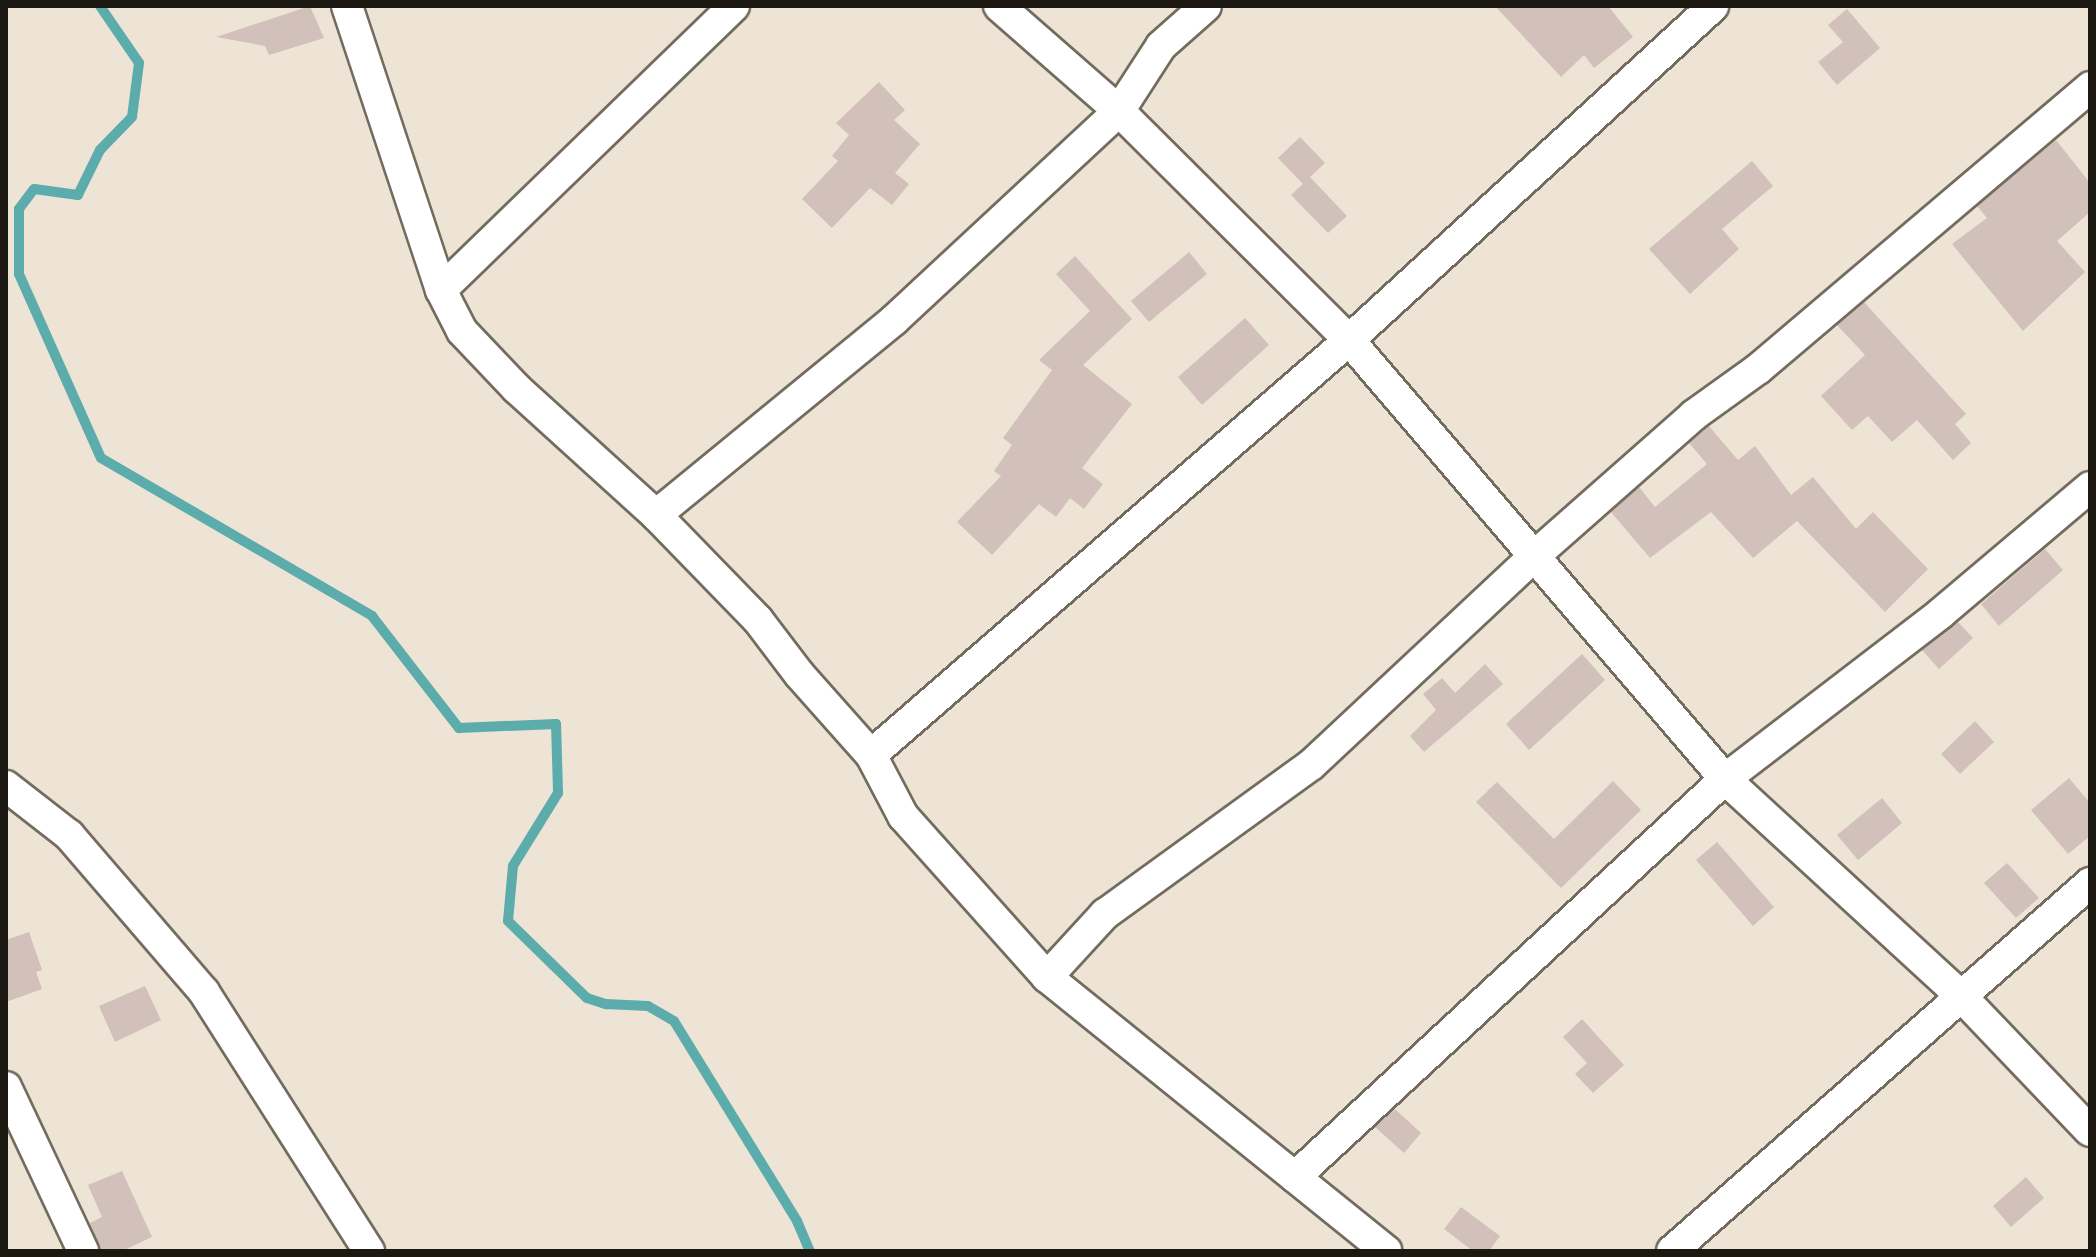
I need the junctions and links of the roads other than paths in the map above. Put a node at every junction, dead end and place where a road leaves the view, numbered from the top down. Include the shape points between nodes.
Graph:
1 (347, 6) edge
2 (734, 6) edge
3 (999, 6) edge
4 (1206, 6) edge
5 (1713, 6) edge
6 (2090, 87) edge
7 (1119, 111) junction
8 (441, 290) junction
9 (1349, 340) junction
10 (2090, 487) edge
11 (656, 515) junction
12 (1532, 558) junction
13 (871, 755) junction
14 (1725, 779) junction
15 (6, 786) edge
16 (2090, 883) edge
17 (1047, 977) junction
18 (1960, 995) junction
19 (6, 1087) edge
20 (2090, 1131) edge
21 (1295, 1177) junction
22 (83, 1251) edge
23 (369, 1251) edge
24 (1386, 1251) edge
25 (1672, 1251) edge

1 - 8 street
2 - 8 street
3 - 7 street
4 - 7 street via 1161,46
5 - 9 street
6 - 12 street via 1758,369 1694,415
7 - 9 street
7 - 11 street via 894,320
8 - 11 street via 462,331 506,378
9 - 12 street
9 - 13 street
10 - 14 street via 1941,613
11 - 13 street via 758,620
12 - 14 street
12 - 17 street via 1311,765 1105,914
13 - 17 street via 903,816
14 - 18 street
14 - 21 street
15 - 23 street via 69,835 204,992
16 - 18 street
17 - 21 street
18 - 20 street
18 - 25 street
19 - 22 street
21 - 24 street

